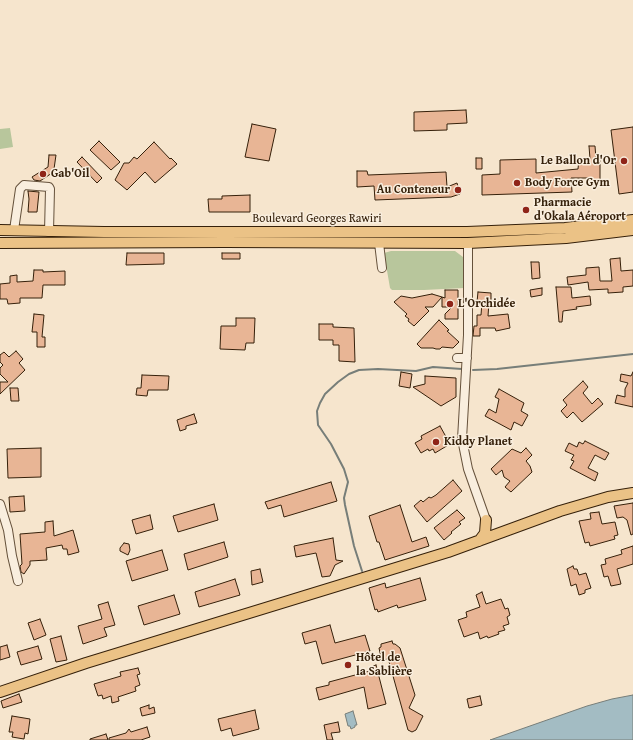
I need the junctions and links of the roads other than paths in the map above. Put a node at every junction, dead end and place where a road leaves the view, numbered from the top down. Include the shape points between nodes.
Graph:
1 (633, 220) edge
2 (0, 230) edge
3 (14, 230) junction
4 (633, 230) edge
5 (49, 232) junction
6 (379, 242) junction
7 (0, 243) edge
8 (468, 243) junction
9 (382, 268) dead end
10 (458, 358) dead end
11 (467, 358) junction
12 (633, 492) edge
13 (0, 504) edge
14 (486, 520) junction
15 (502, 533) junction
16 (479, 541) junction
17 (18, 581) dead end
18 (0, 692) edge

1 - 5 main road, Boulevard Georges Rawiri via 565,228 467,232
2 - 3 main road, Boulevard Georges Rawiri
3 - 5 main road, Boulevard Georges Rawiri
3 - 5 street via 20,189 24,185 46,186 50,189
4 - 8 main road, Boulevard Georges Rawiri via 566,238
6 - 7 main road, Boulevard Georges Rawiri
6 - 8 main road, Boulevard Georges Rawiri
6 - 9 street
8 - 11 street
10 - 11 street
11 - 14 street via 462,439 468,469
12 - 15 main road via 586,503
13 - 17 street
14 - 15 main road via 493,530
14 - 16 main road via 485,533
15 - 16 main road
16 - 18 main road

